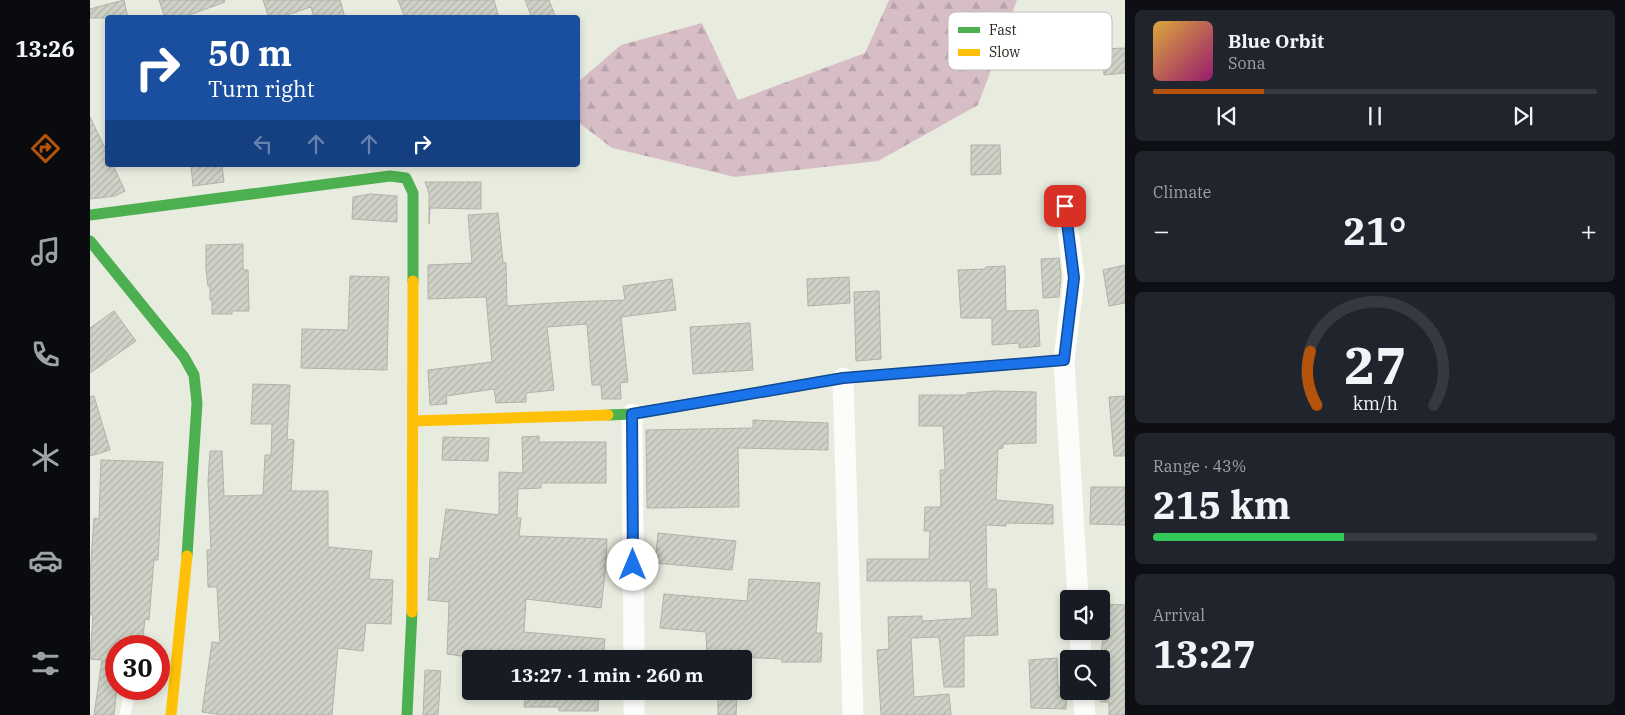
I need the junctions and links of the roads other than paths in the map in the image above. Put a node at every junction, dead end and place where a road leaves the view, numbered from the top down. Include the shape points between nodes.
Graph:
1 (1065, 206) dead end
2 (90, 216) edge
3 (90, 240) edge
4 (1064, 360) junction
5 (843, 378) junction
6 (632, 414) junction
7 (413, 421) junction
8 (1077, 590) edge
9 (634, 650) edge
10 (127, 700) edge
11 (634, 700) edge
12 (1083, 700) edge
13 (124, 715) edge
14 (171, 715) edge
15 (407, 715) edge
16 (634, 715) edge
17 (853, 715) edge
18 (1084, 715) edge

1 - 4 street via 1074,278
2 - 7 street via 390,176 406,178 413,193
3 - 14 street via 184,357 194,375 196,403 188,547
4 - 5 street
4 - 8 street
5 - 6 street
5 - 17 street
6 - 7 street
6 - 9 street
7 - 15 street via 412,603
10 - 13 lane
11 - 16 street
12 - 18 street

